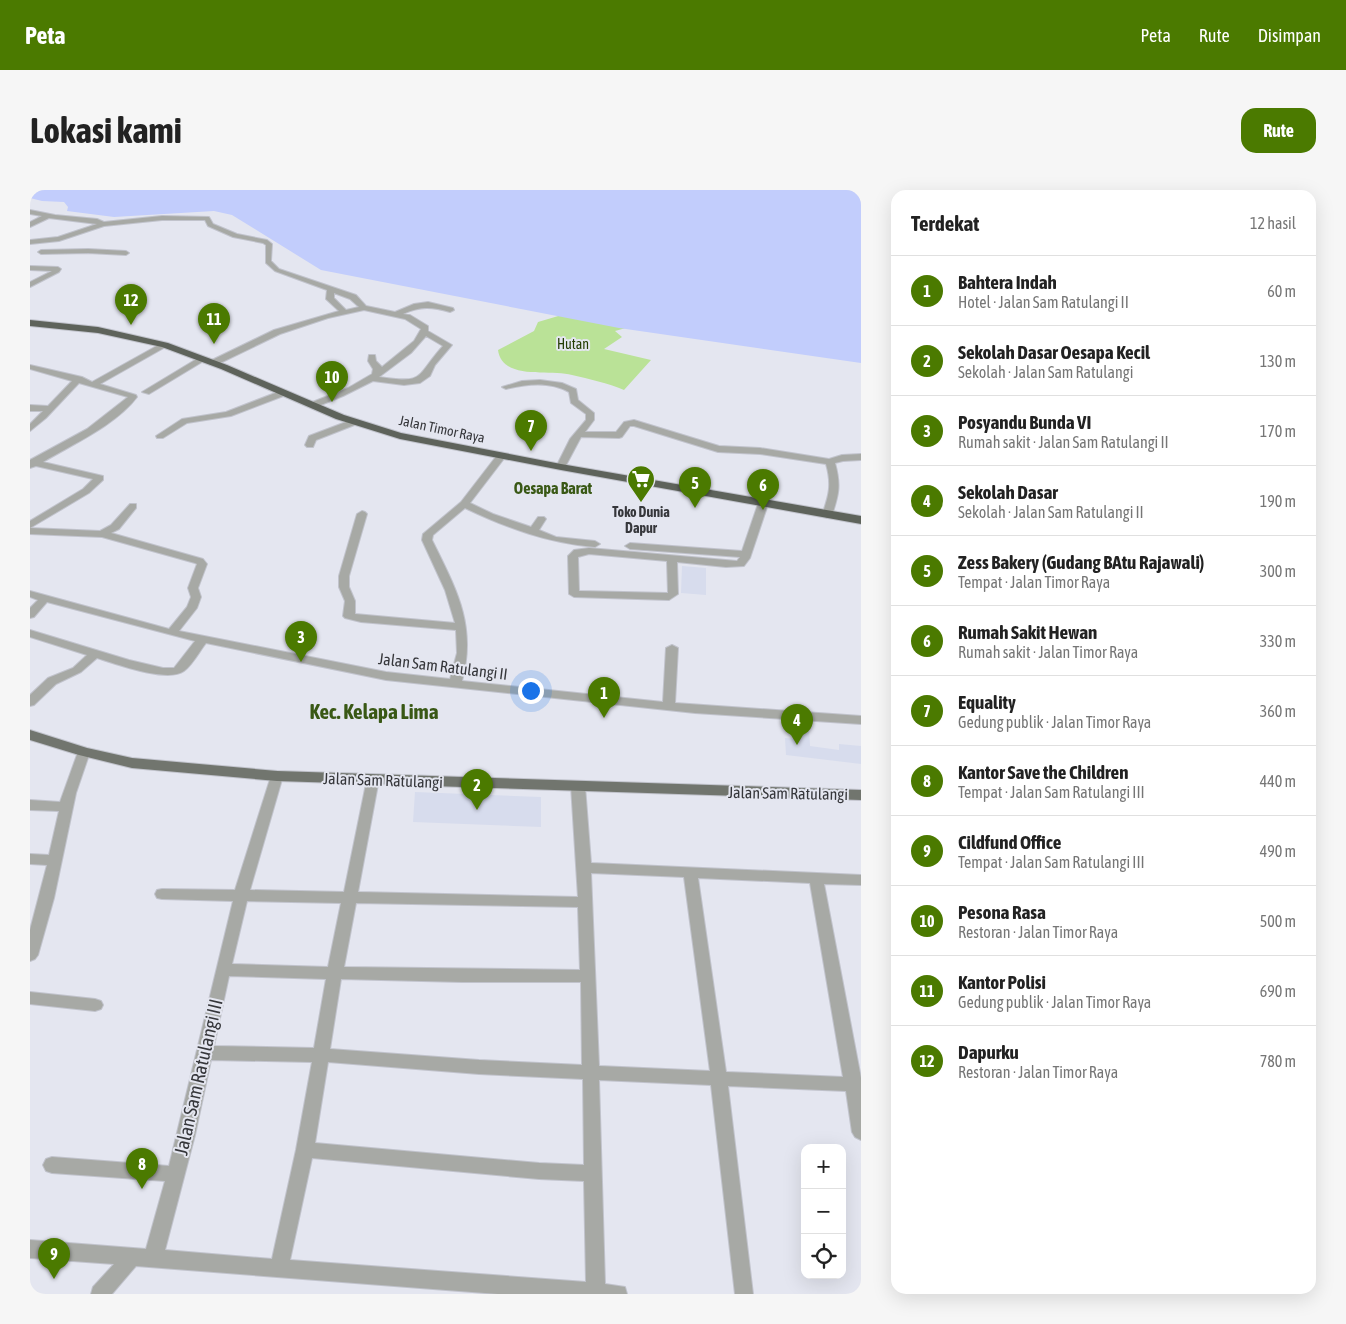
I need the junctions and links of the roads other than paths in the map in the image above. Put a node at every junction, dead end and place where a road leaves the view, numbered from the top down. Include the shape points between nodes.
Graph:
1 (30, 212) edge
2 (47, 216) junction
3 (103, 224) junction
4 (30, 225) edge
5 (30, 242) edge
6 (47, 242) junction
7 (41, 252) junction
8 (126, 253) dead end
9 (34, 268) edge
10 (30, 285) edge
11 (331, 289) junction
12 (364, 308) junction
13 (450, 310) dead end
14 (344, 312) junction
15 (397, 314) junction
16 (30, 323) edge
17 (425, 332) junction
18 (165, 345) junction
19 (408, 352) junction
20 (372, 357) dead end
21 (208, 361) junction
22 (30, 367) edge
23 (374, 376) junction
24 (79, 379) junction
25 (387, 381) junction
26 (92, 385) junction
27 (506, 387) dead end
28 (146, 392) dead end
29 (283, 393) junction
30 (313, 405) junction
31 (30, 408) edge
32 (51, 409) junction
33 (349, 420) junction
34 (30, 428) edge
35 (578, 434) junction
36 (160, 436) dead end
37 (310, 445) dead end
38 (501, 456) junction
39 (861, 457) edge
40 (830, 462) junction
41 (32, 463) edge
42 (561, 467) junction
43 (464, 504) junction
44 (763, 504) junction
45 (134, 506) dead end
46 (362, 514) dead end
47 (827, 515) junction
48 (541, 519) dead end
49 (861, 520) edge
50 (30, 525) edge
51 (30, 531) edge
52 (533, 531) junction
53 (102, 534) junction
54 (746, 554) junction
55 (672, 559) junction
56 (30, 594) edge
57 (46, 597) junction
58 (30, 615) edge
59 (461, 627) junction
60 (30, 633) edge
61 (172, 633) junction
62 (203, 639) junction
63 (672, 648) dead end
64 (95, 654) junction
65 (455, 684) junction
66 (30, 702) edge
67 (669, 706) junction
68 (861, 720) edge
69 (30, 735) edge
70 (84, 752) junction
71 (277, 776) junction
72 (373, 779) junction
73 (578, 786) junction
74 (861, 795) edge
75 (30, 805) edge
76 (66, 807) junction
77 (30, 859) edge
78 (54, 860) junction
79 (584, 868) junction
80 (690, 872) junction
81 (816, 877) junction
82 (861, 880) edge
83 (162, 894) dead end
84 (240, 897) junction
85 (351, 897) junction
86 (585, 902) junction
87 (30, 955) edge
88 (223, 970) junction
89 (335, 972) junction
90 (588, 976) junction
91 (30, 998) edge
92 (95, 1005) dead end
93 (204, 1053) junction
94 (321, 1055) junction
95 (590, 1072) junction
96 (719, 1078) junction
97 (856, 1085) edge
98 (861, 1132) edge
99 (305, 1150) junction
100 (52, 1165) dead end
101 (593, 1173) junction
102 (175, 1174) junction
103 (30, 1249) edge
104 (130, 1258) junction
105 (153, 1259) junction
106 (279, 1269) junction
107 (596, 1293) edge
108 (100, 1294) edge
109 (618, 1294) edge
110 (744, 1294) edge

1 - 2 street
2 - 3 street
2 - 4 street
3 - 6 street
3 - 11 street via 162,218 207,218 210,225 229,234 269,244 268,262 277,270
5 - 6 street
6 - 7 street
7 - 8 street
7 - 9 street
9 - 10 street via 58,269
11 - 12 street via 354,297
11 - 14 street via 330,299
12 - 14 street
12 - 15 street
13 - 15 street via 424,304
14 - 21 street via 277,332
15 - 17 street via 419,323
16 - 18 highway, Jalan Timor Raya via 93,328
17 - 19 street
17 - 25 street via 448,345 431,364 427,374 410,383
18 - 21 highway, Jalan Timor Raya
18 - 26 street
19 - 23 street
19 - 25 street via 406,360
20 - 23 street via 377,369
21 - 28 street via 177,373
21 - 29 highway, Jalan Timor Raya
22 - 24 street
23 - 25 street
23 - 30 street
24 - 26 street
24 - 32 street
26 - 41 street via 133,397 90,431
27 - 35 street via 526,382 559,384 572,390 574,400 591,415
29 - 30 highway, Jalan Timor Raya
29 - 36 street via 228,414 185,421
30 - 33 highway, Jalan Timor Raya
31 - 32 street
32 - 34 street
33 - 37 street via 312,438
33 - 38 highway, Jalan Timor Raya via 400,436
35 - 40 street via 619,436 628,424 634,423 718,448
35 - 42 street
38 - 42 highway, Jalan Timor Raya
38 - 43 street
39 - 40 street
40 - 47 street via 835,480
41 - 50 street via 100,478 86,491
42 - 44 highway, Jalan Timor Raya
43 - 52 street
43 - 59 street via 431,530 427,537
44 - 47 highway, Jalan Timor Raya
44 - 54 street
45 - 53 street via 115,527
46 - 59 street via 344,576 344,587 350,601 349,616 362,620
47 - 49 highway, Jalan Timor Raya
48 - 52 street
51 - 53 street
52 - 54 street via 559,541
53 - 61 street via 202,564 193,588 196,597 192,608
54 - 55 street via 744,562 736,564
55 - 55 street via 673,594 669,597 574,594 573,556 578,552
56 - 57 street, Jalan Sam Ratulangi II
57 - 58 street
57 - 61 street, Jalan Sam Ratulangi II
59 - 65 street via 462,660
60 - 64 street
61 - 62 street, Jalan Sam Ratulangi II
62 - 64 street via 177,671 142,667
62 - 65 street, Jalan Sam Ratulangi II via 386,676
63 - 67 street
64 - 66 street via 77,670 52,682
65 - 67 street, Jalan Sam Ratulangi II
67 - 68 street, Jalan Sam Ratulangi II
69 - 70 main road, Jalan Sam Ratulangi
70 - 71 main road, Jalan Sam Ratulangi via 132,763
70 - 76 street
71 - 72 main road, Jalan Sam Ratulangi
71 - 84 street, Jalan Sam Ratulangi III
72 - 73 main road, Jalan Sam Ratulangi
72 - 85 street
73 - 74 main road, Jalan Sam Ratulangi
73 - 79 street
75 - 76 street
76 - 78 street
77 - 78 street
78 - 87 street via 48,898
79 - 80 street
79 - 86 street
80 - 81 street
80 - 96 street
81 - 82 street
81 - 97 street
83 - 84 street
84 - 85 street
84 - 88 street, Jalan Sam Ratulangi III
85 - 86 street
85 - 89 street
86 - 90 street
88 - 89 street
88 - 93 street, Jalan Sam Ratulangi III
89 - 90 street
89 - 94 street
90 - 95 street
91 - 92 street
93 - 94 street
93 - 102 street, Jalan Sam Ratulangi III
94 - 95 street
94 - 99 street
95 - 96 street
95 - 101 street
96 - 97 street
96 - 110 street
97 - 98 street
99 - 101 street
99 - 106 street
100 - 102 street
101 - 107 street
102 - 105 street, Jalan Sam Ratulangi III
103 - 104 street
104 - 105 street
104 - 108 street
105 - 106 street
106 - 107 street
107 - 109 street

